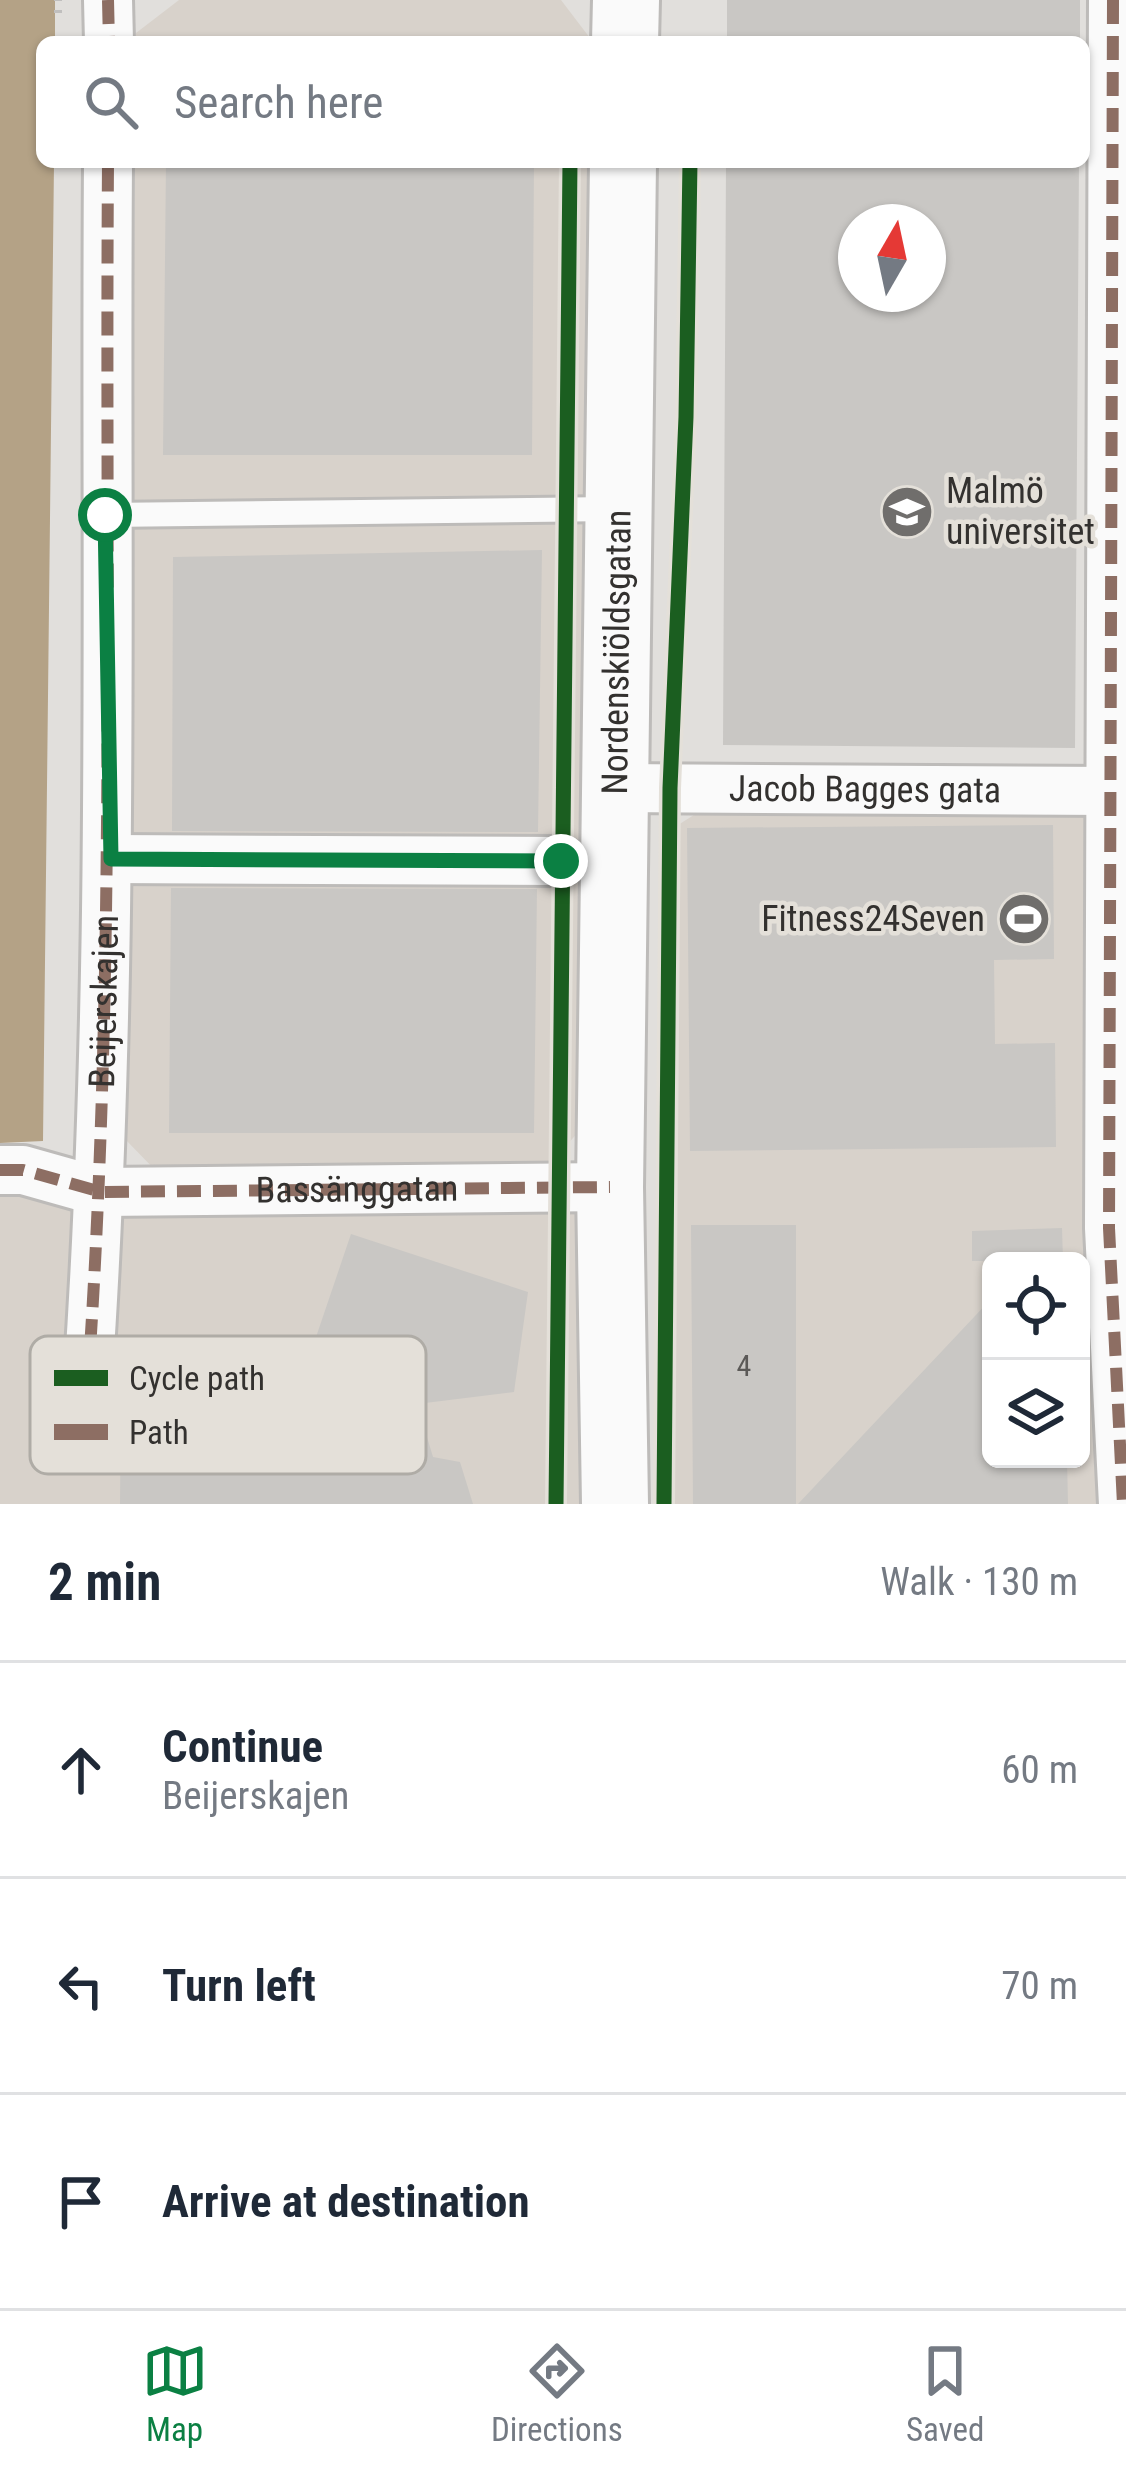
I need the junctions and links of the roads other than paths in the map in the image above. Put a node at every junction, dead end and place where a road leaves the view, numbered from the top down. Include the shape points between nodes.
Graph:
1 (109, 0) edge
2 (626, 0) edge
3 (1113, 0) edge
4 (109, 36) edge
5 (625, 36) edge
6 (108, 168) edge
7 (623, 168) edge
8 (617, 508) junction
9 (105, 515) junction
10 (616, 788) junction
11 (1113, 791) junction
12 (111, 859) junction
13 (561, 861) dead end
14 (0, 1170) edge
15 (610, 1187) junction
16 (101, 1192) junction
17 (91, 1336) edge
18 (615, 1504) edge
19 (1123, 1504) edge

1 - 4 street
2 - 5 street
3 - 11 street
6 - 9 street, Beijerskajen
7 - 8 street, Nordenskiöldsgatan
8 - 9 lane
8 - 10 street, Nordenskiöldsgatan
9 - 12 street, Beijerskajen
10 - 11 street, Jacob Bagges gata
10 - 15 street, Nordenskiöldsgatan
11 - 19 street via 1111,1342
12 - 13 street
12 - 16 street, Beijerskajen
14 - 16 street, Bassänggatan
15 - 16 street, Bassänggatan
15 - 18 street, Nordenskiöldsgatan
16 - 17 street, Beijerskajen

